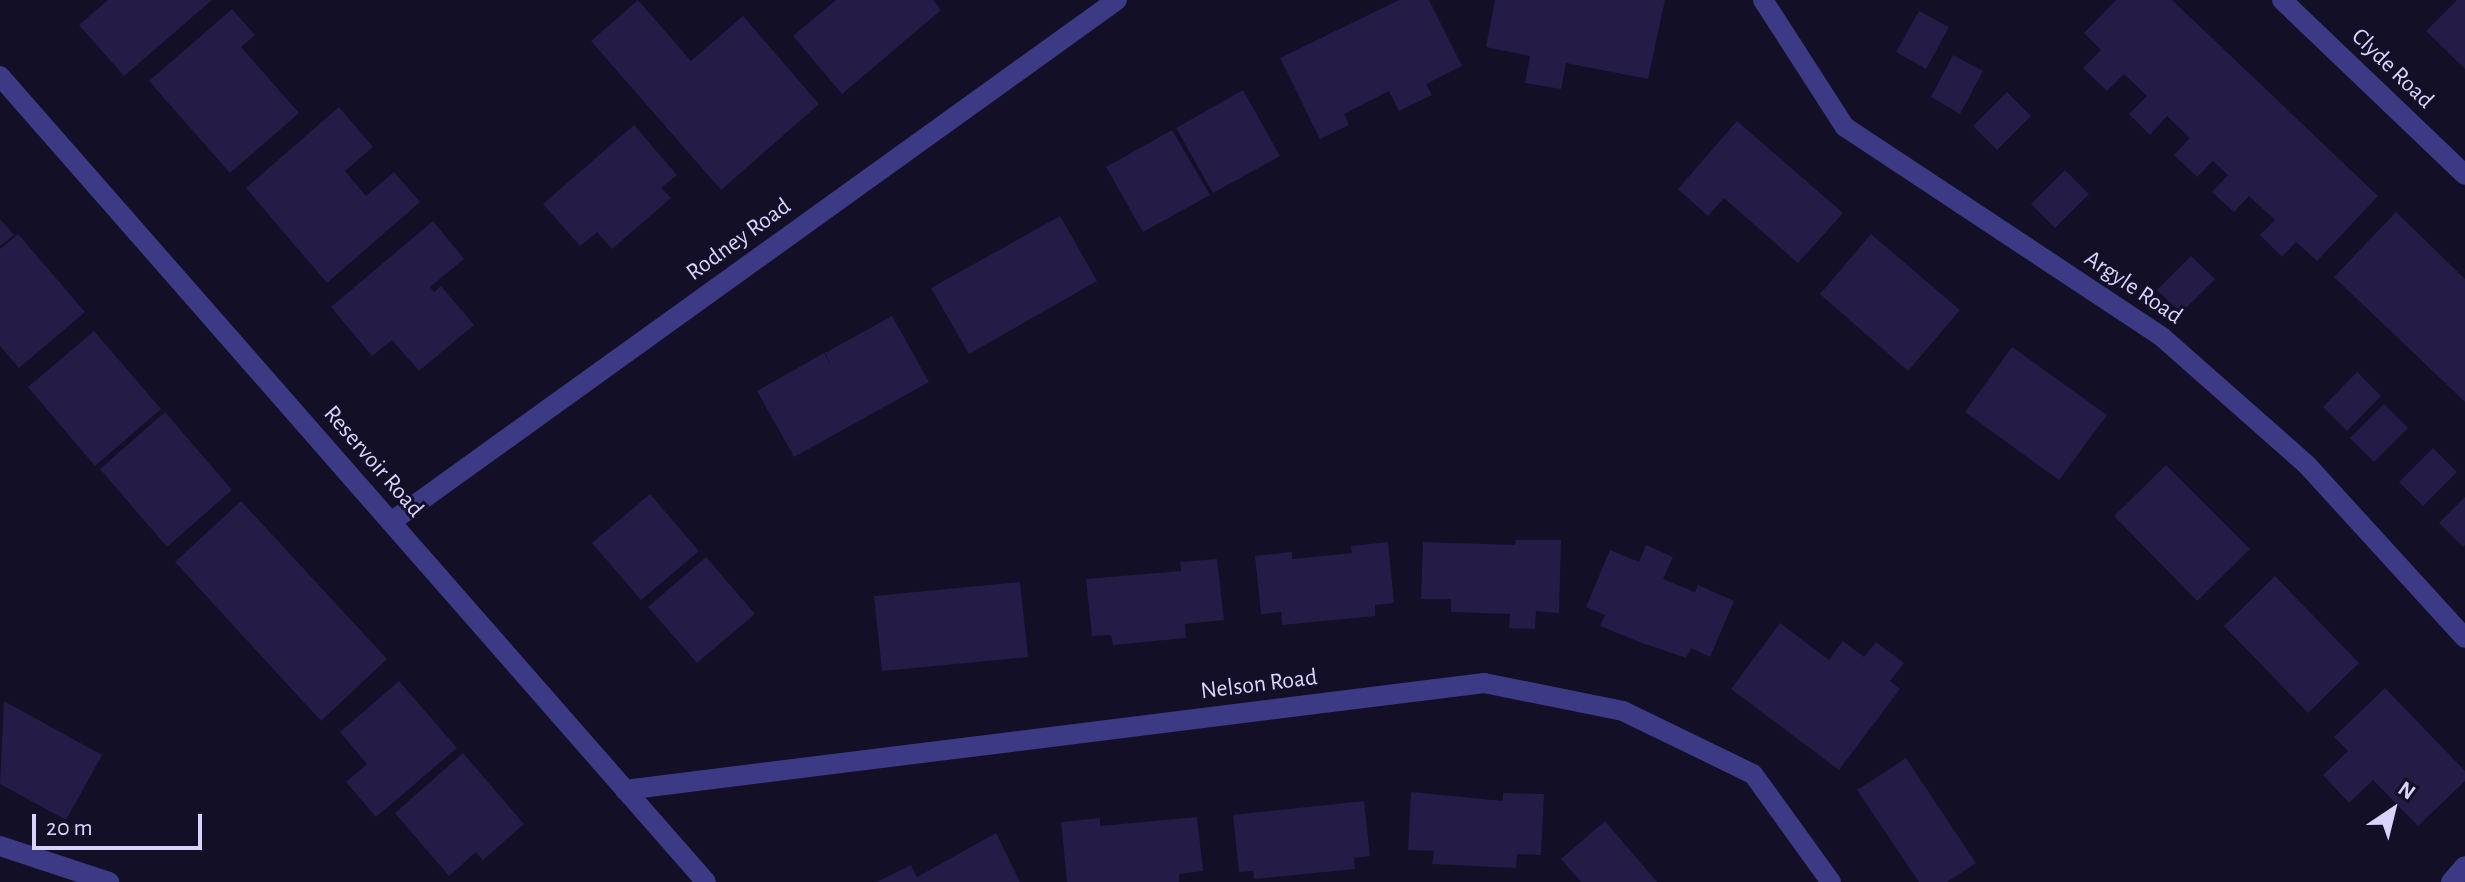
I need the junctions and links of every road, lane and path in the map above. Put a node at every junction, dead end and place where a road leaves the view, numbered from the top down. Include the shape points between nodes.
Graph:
1 (1117, 0) edge
2 (1763, 0) edge
3 (2282, 0) edge
4 (0, 76) edge
5 (2465, 175) edge
6 (391, 522) junction
7 (2465, 638) edge
8 (625, 790) junction
9 (0, 846) edge
10 (2465, 866) edge
11 (109, 882) edge
12 (706, 882) edge
13 (1831, 882) edge
14 (2451, 882) edge

1 - 6 street, Rodney Road
2 - 7 street, Argyle Road via 1845,127 2162,337 2307,465
3 - 5 street, Clyde Road
4 - 6 street, Reservoir Road
6 - 8 street, Reservoir Road
8 - 12 street, Reservoir Road
8 - 13 street, Nelson Road via 1484,683 1623,711 1753,774
9 - 11 street
10 - 14 street

